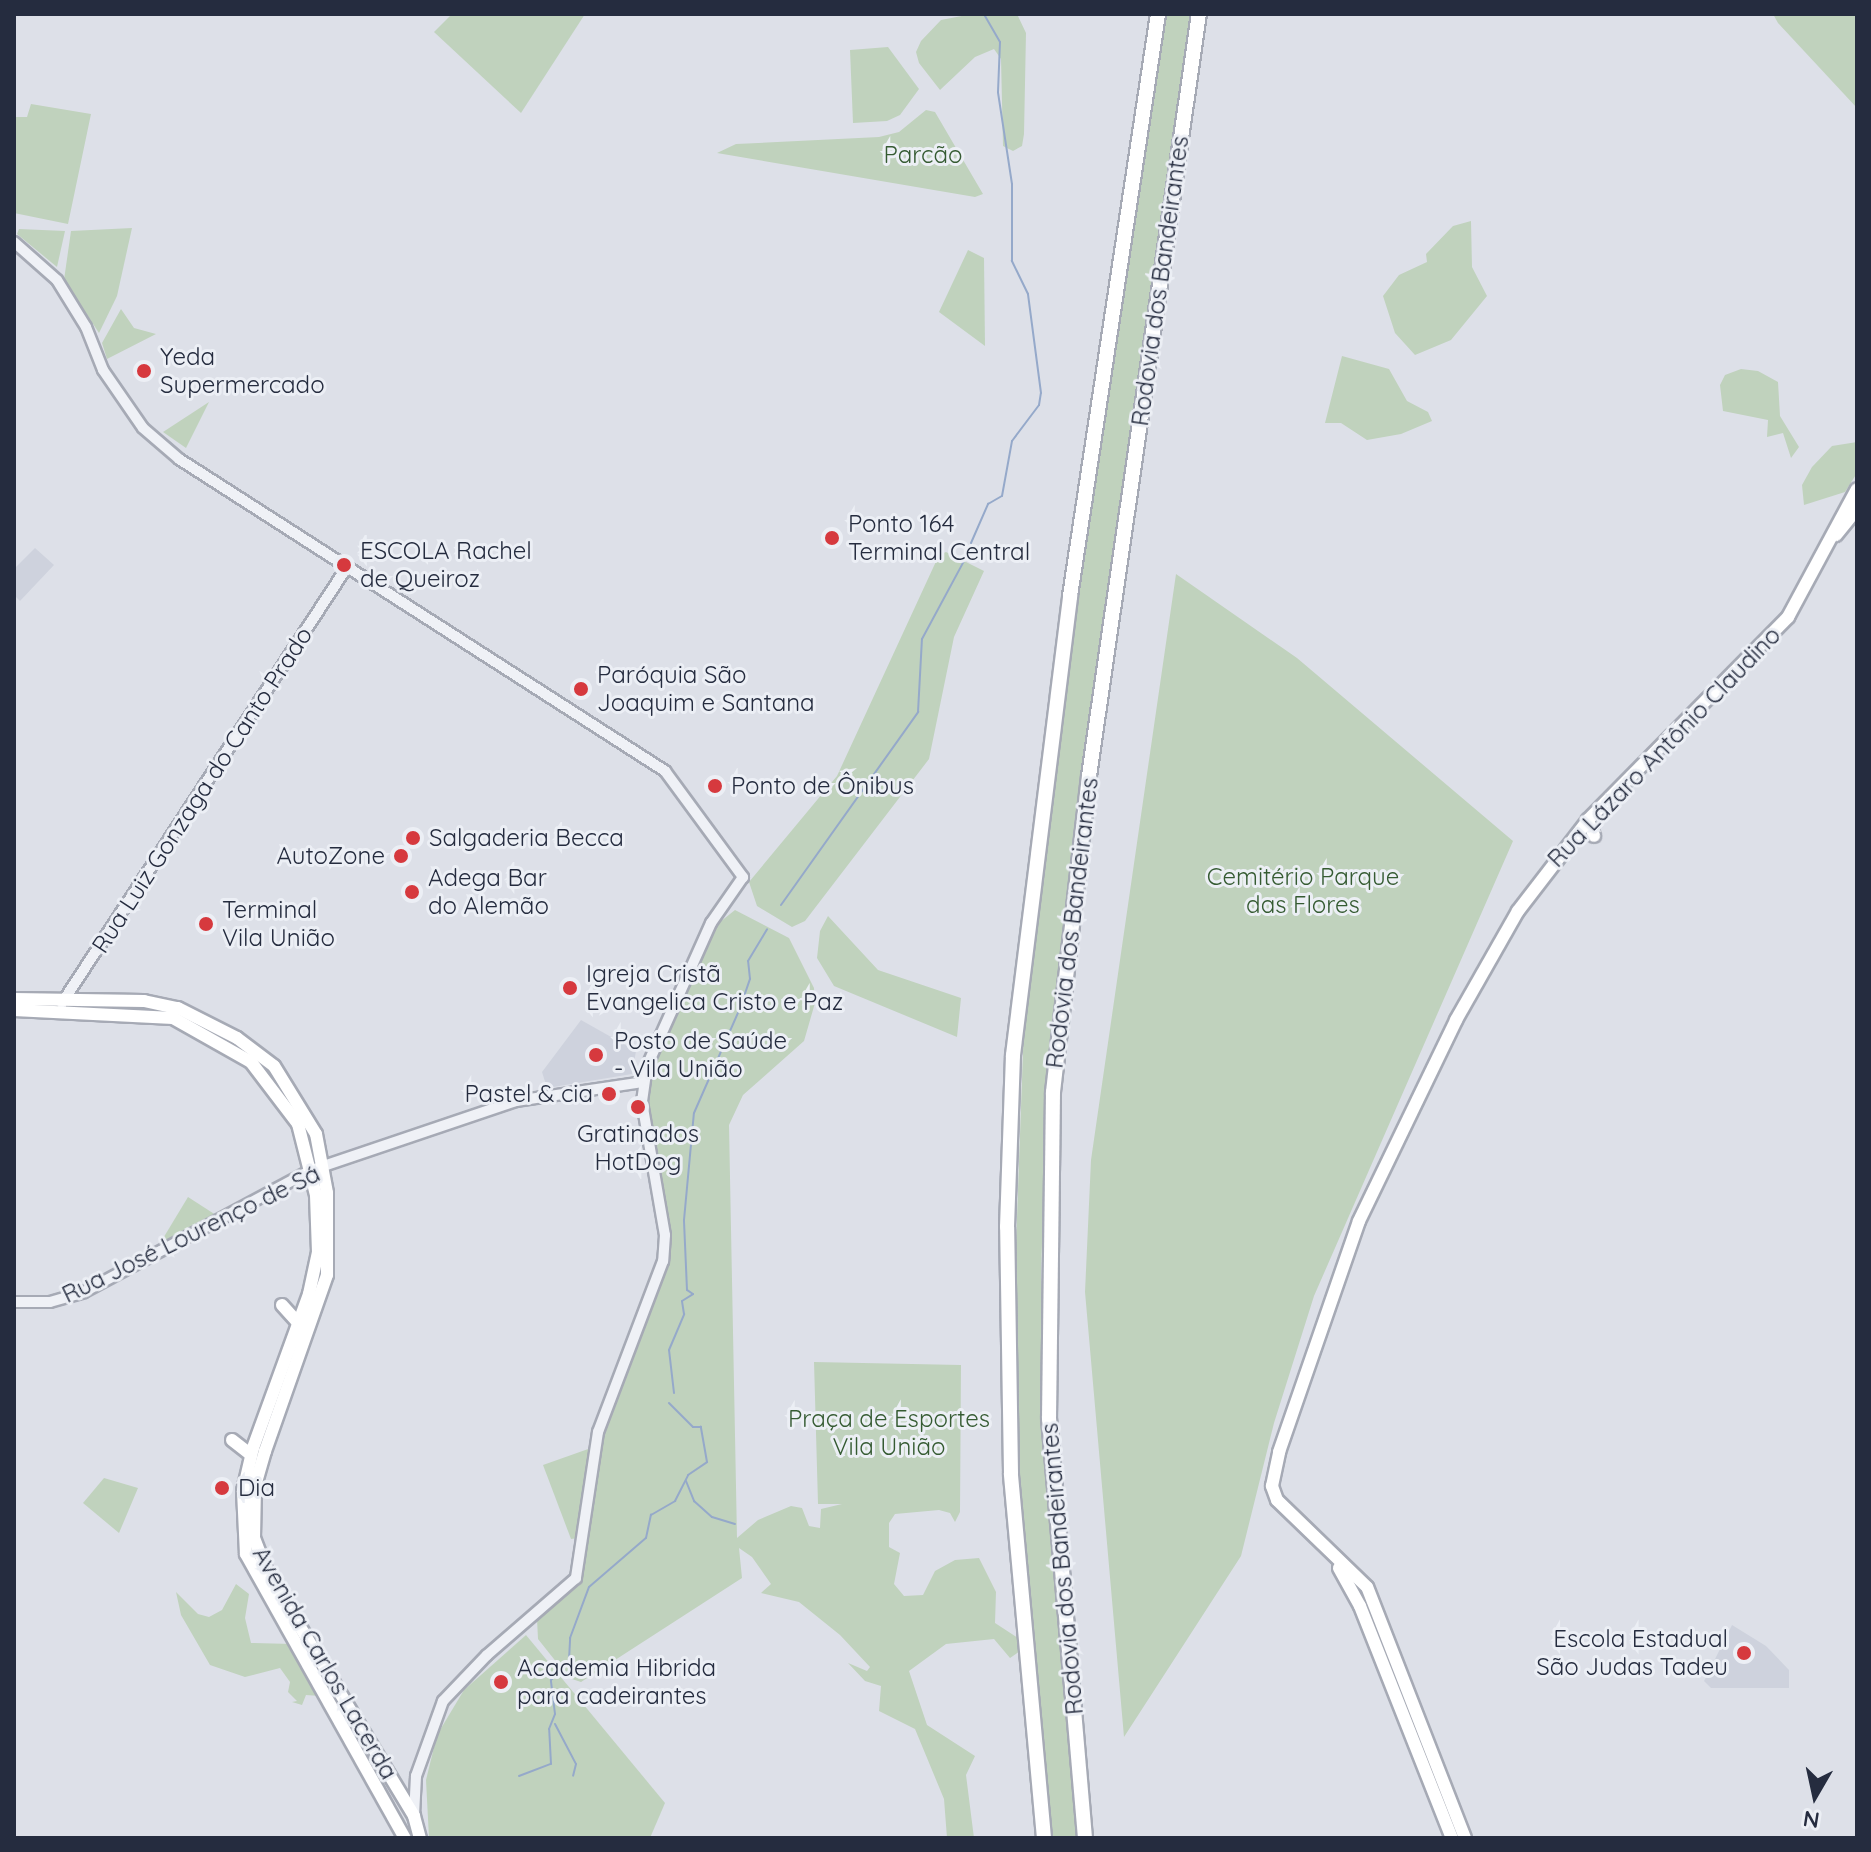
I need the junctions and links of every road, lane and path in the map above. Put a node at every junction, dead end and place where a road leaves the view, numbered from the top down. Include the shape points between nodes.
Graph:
1 (1158, 14) edge
2 (1199, 14) edge
3 (14, 242) edge
4 (1857, 489) edge
5 (1857, 509) edge
6 (1833, 538) junction
7 (347, 567) junction
8 (1634, 793) dead end
9 (1613, 794) junction
10 (1588, 820) junction
11 (1594, 836) dead end
12 (14, 999) edge
13 (67, 999) junction
14 (14, 1010) edge
15 (54, 1011) junction
16 (643, 1082) junction
17 (318, 1168) junction
18 (327, 1275) junction
19 (339, 1282) dead end
20 (14, 1302) edge
21 (282, 1305) dead end
22 (299, 1324) junction
23 (283, 1406) junction
24 (293, 1418) dead end
25 (232, 1440) dead end
26 (251, 1455) junction
27 (1333, 1557) junction
28 (414, 1816) junction
29 (405, 1838) edge
30 (420, 1838) edge
31 (1044, 1838) edge
32 (1085, 1838) edge
33 (1452, 1838) edge
34 (1465, 1838) edge

1 - 31 highway, Rodovia dos Bandeirantes via 1070,596 1013,1055 1007,1227 1011,1473
2 - 32 highway, Rodovia dos Bandeirantes via 1089,776 1053,1092 1050,1432
3 - 7 street via 57,280 86,327 103,370 143,428 179,459
4 - 6 main road, Rua Lázaro Antônio Claudino
5 - 6 main road, Rua Lázaro Antônio Claudino
6 - 9 main road, Rua Lázaro Antônio Claudino via 1779,628
7 - 13 street, Rua Luiz Gonzaga do Canto Prado
7 - 16 street via 665,771 743,877 705,935 652,1049
8 - 9 main road
9 - 10 main road, Rua Lázaro Antônio Claudino
10 - 11 main road
10 - 27 main road, Rua Lázaro Antônio Claudino via 1535,883 1456,1020 1359,1221 1323,1320 1272,1486 1289,1514
12 - 13 main road, Avenida Carlos Lacerda
13 - 15 street, Rua Luiz Gonzaga do Canto Prado
13 - 17 main road, Avenida Carlos Lacerda via 165,1004 237,1038 274,1066 296,1097 316,1134
14 - 15 main road, Avenida Carlos Lacerda
15 - 17 main road, Avenida Carlos Lacerda via 158,1014 231,1049 258,1069 287,1104
16 - 17 street, Rua José Lourenço de Sá via 516,1101
16 - 28 street via 646,1134 665,1235 663,1261 598,1432 576,1578 443,1701 416,1776
17 - 18 main road, Avenida Carlos Lacerda
17 - 20 street, Rua José Lourenço de Sá via 84,1292 50,1302
17 - 22 main road, Avenida Carlos Lacerda via 318,1252
18 - 19 main road
18 - 23 main road, Avenida Carlos Lacerda
21 - 22 main road
22 - 26 main road, Avenida Carlos Lacerda
23 - 24 main road
23 - 28 main road, Avenida Carlos Lacerda via 255,1486 252,1522 258,1554
25 - 26 main road
26 - 29 main road, Avenida Carlos Lacerda via 241,1517 246,1554
27 - 33 main road, Rua Lázaro Antônio Claudino via 1353,1592
27 - 34 main road, Rua Lázaro Antônio Claudino via 1367,1587
28 - 30 main road, Avenida Carlos Lacerda

